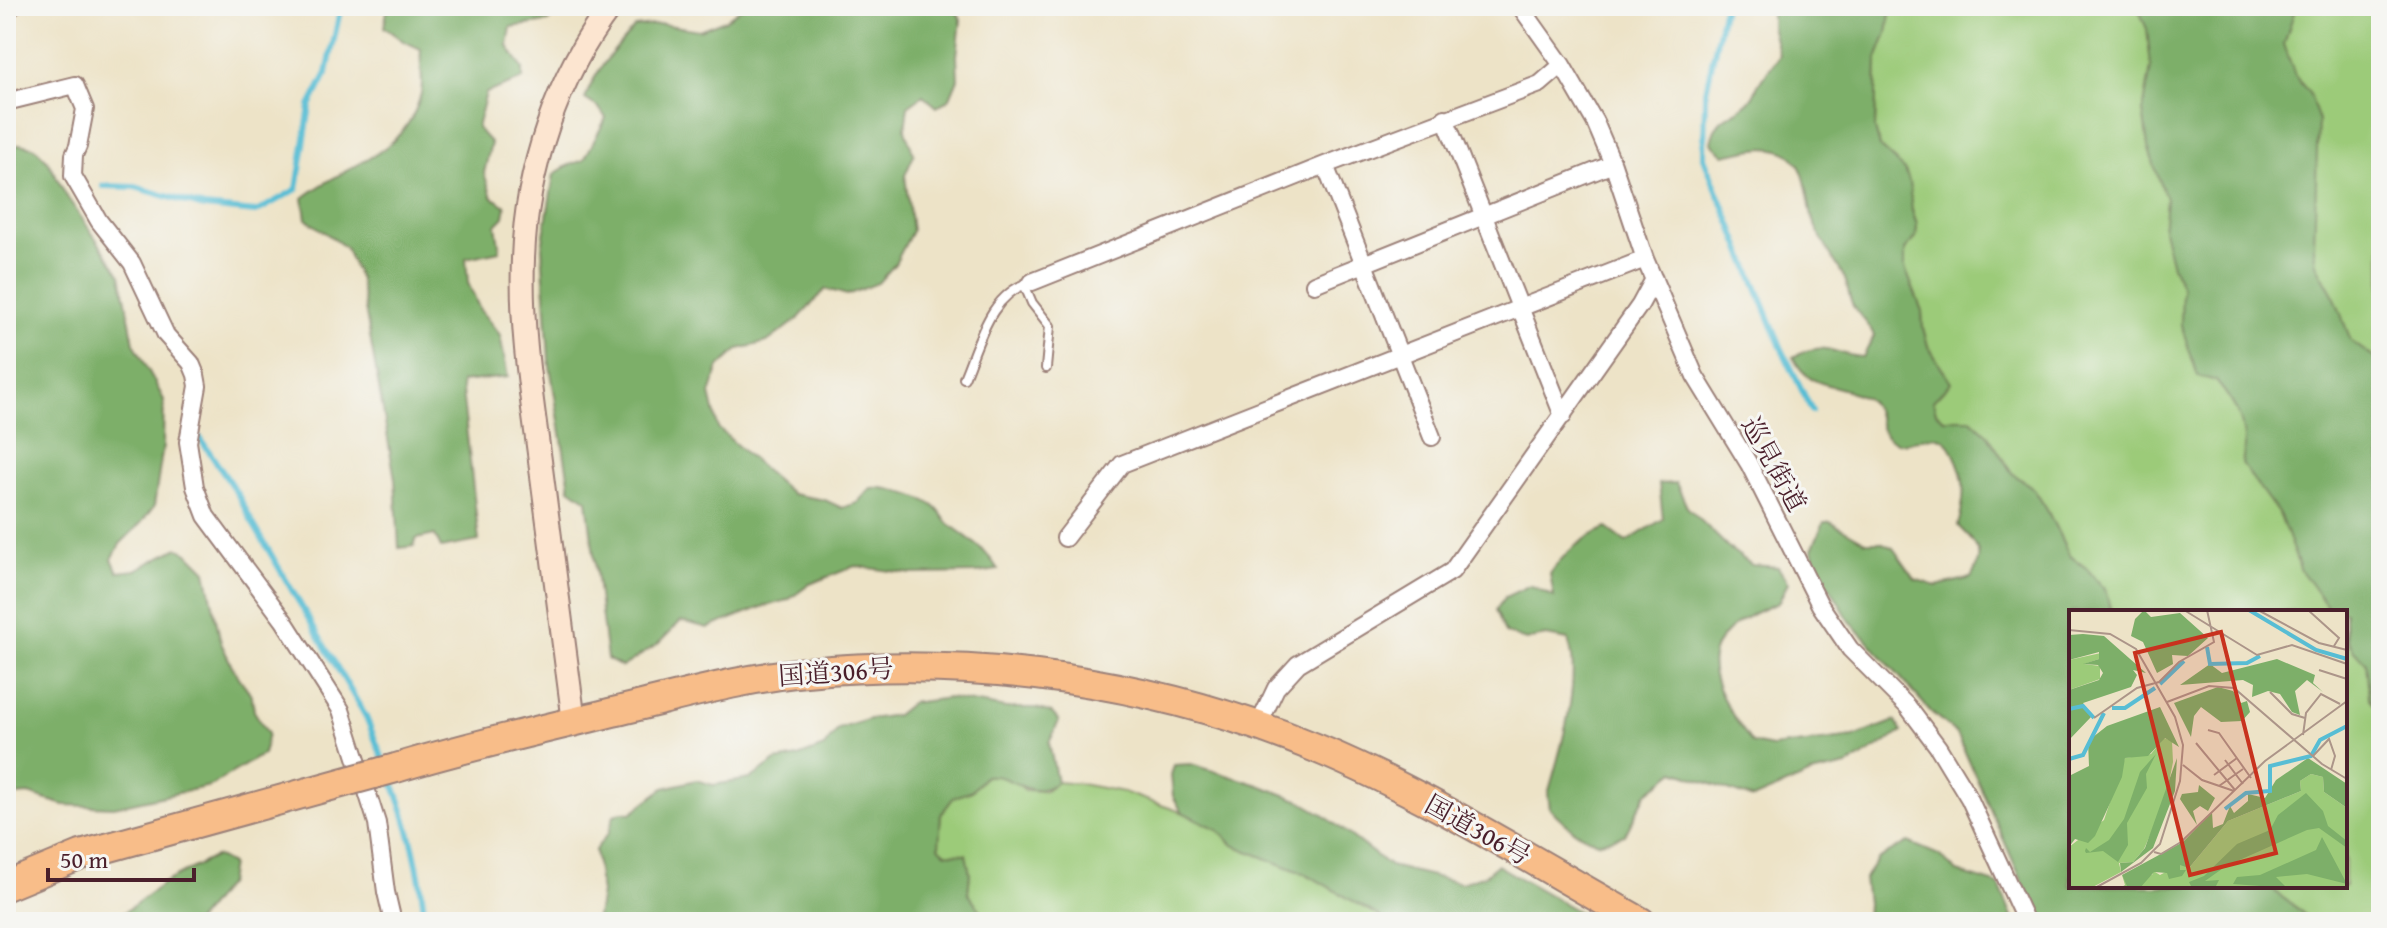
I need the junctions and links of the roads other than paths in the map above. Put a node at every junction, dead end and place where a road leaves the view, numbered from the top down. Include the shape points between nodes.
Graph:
1 (13, 6) edge
2 (611, 6) edge
3 (1520, 6) edge
4 (6, 12) edge
5 (1562, 65) junction
6 (6, 102) edge
7 (1445, 118) junction
8 (1613, 164) junction
9 (1325, 165) junction
10 (1484, 215) junction
11 (1645, 259) junction
12 (1364, 262) junction
13 (1654, 279) junction
14 (1028, 283) junction
15 (1314, 284) dead end
16 (1520, 308) junction
17 (1401, 355) junction
18 (1046, 368) dead end
19 (964, 378) dead end
20 (1563, 416) junction
21 (1432, 437) dead end
22 (1065, 538) dead end
23 (574, 722) junction
24 (1258, 726) junction
25 (6, 886) edge
26 (393, 922) edge
27 (1641, 922) edge
28 (2026, 922) edge

1 - 4 street
2 - 23 street via 557,101 529,200 523,259 528,369
3 - 5 street, 巡見街道
5 - 7 street via 1540,84
5 - 8 street, 巡見街道
6 - 26 street via 75,85 83,100 73,176 132,263 166,335 196,375 188,442 206,516 284,621 341,710 377,823
7 - 9 street
7 - 10 street
8 - 10 street
8 - 11 street, 巡見街道
9 - 12 street
9 - 14 street
10 - 12 street
10 - 16 street
11 - 13 street, 巡見街道
11 - 16 street
12 - 15 street
12 - 17 street
13 - 20 street
13 - 28 street, 巡見街道 via 1695,376 1749,464 1820,605 1850,649 1908,707 1938,747 1969,798
14 - 18 lane via 1032,303 1050,326
14 - 19 lane via 997,303
16 - 17 street
16 - 20 street
17 - 21 street
17 - 22 street via 1122,464
20 - 24 street via 1452,571 1298,664 1276,688
23 - 24 highway, 国道306号 via 746,680 928,667 1010,671 1108,685
23 - 25 highway, 国道306号, bridge via 81,855
24 - 27 highway, 国道306号 via 1412,793

